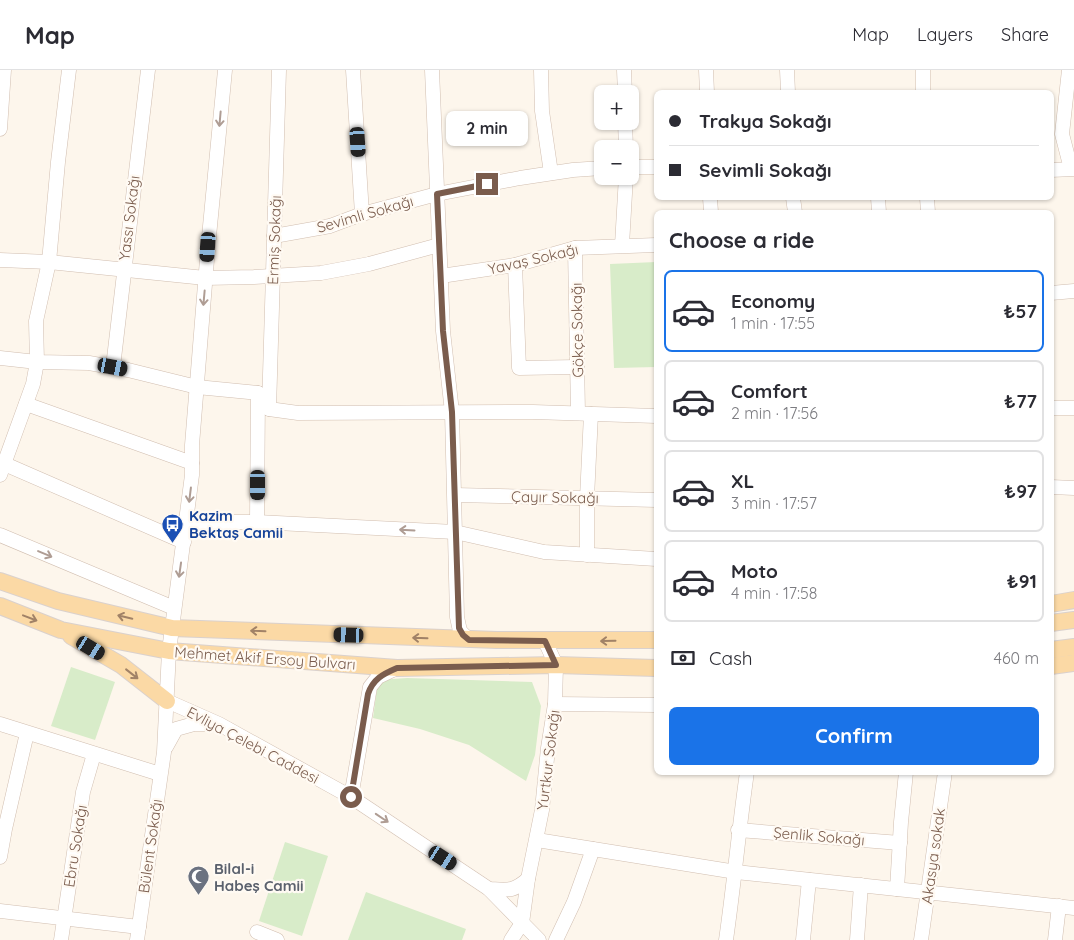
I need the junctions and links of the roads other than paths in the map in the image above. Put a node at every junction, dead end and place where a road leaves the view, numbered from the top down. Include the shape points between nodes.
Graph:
1 (4, 70) edge
2 (69, 70) edge
3 (148, 70) edge
4 (224, 70) edge
5 (279, 70) edge
6 (353, 70) edge
7 (432, 70) edge
8 (541, 70) edge
9 (624, 70) edge
10 (706, 70) edge
11 (787, 70) edge
12 (923, 70) edge
13 (1069, 70) edge
14 (624, 85) edge
15 (706, 90) edge
16 (788, 90) edge
17 (923, 90) edge
18 (0, 129) edge
19 (1057, 134) edge
20 (1074, 165) edge
21 (639, 167) edge
22 (654, 167) edge
23 (594, 169) edge
24 (1074, 169) edge
25 (1054, 170) edge
26 (551, 173) junction
27 (625, 185) edge
28 (437, 194) junction
29 (362, 214) junction
30 (274, 236) junction
31 (439, 245) junction
32 (622, 245) junction
33 (654, 245) edge
34 (575, 248) junction
35 (0, 260) edge
36 (49, 262) junction
37 (515, 265) junction
38 (123, 270) junction
39 (273, 276) junction
40 (441, 276) junction
41 (205, 278) junction
42 (1074, 291) edge
43 (1054, 293) edge
44 (0, 358) edge
45 (37, 362) junction
46 (577, 366) junction
47 (113, 367) junction
48 (197, 387) junction
49 (258, 393) junction
50 (26, 404) junction
51 (1054, 408) edge
52 (1074, 408) edge
53 (268, 409) junction
54 (452, 412) junction
55 (584, 414) junction
56 (654, 416) edge
57 (192, 463) junction
58 (1, 467) edge
59 (1054, 488) edge
60 (1074, 488) edge
61 (455, 495) junction
62 (587, 498) junction
63 (654, 500) edge
64 (187, 522) junction
65 (257, 522) junction
66 (456, 532) junction
67 (0, 535) edge
68 (184, 542) junction
69 (587, 555) junction
70 (654, 559) edge
71 (0, 581) edge
72 (1074, 600) edge
73 (1054, 603) edge
74 (0, 606) edge
75 (174, 608) junction
76 (1074, 620) edge
77 (1054, 623) edge
78 (172, 628) junction
79 (61, 630) junction
80 (469, 640) junction
81 (654, 640) edge
82 (545, 641) junction
83 (1074, 647) edge
84 (1054, 650) edge
85 (169, 651) junction
86 (1074, 663) edge
87 (556, 665) junction
88 (1054, 666) edge
89 (397, 668) junction
90 (654, 668) edge
91 (167, 701) junction
92 (555, 704) junction
93 (654, 705) edge
94 (0, 724) edge
95 (218, 724) junction
96 (27, 733) junction
97 (164, 752) junction
98 (94, 754) junction
99 (160, 774) junction
100 (747, 775) edge
101 (906, 775) edge
102 (945, 775) edge
103 (351, 797) junction
104 (738, 830) junction
105 (537, 840) junction
106 (900, 843) junction
107 (593, 849) junction
108 (0, 856) edge
109 (736, 872) junction
110 (528, 879) junction
111 (809, 880) junction
112 (861, 885) junction
113 (489, 889) junction
114 (897, 889) junction
115 (927, 893) junction
116 (1059, 906) junction
117 (1074, 908) edge
118 (0, 911) edge
119 (64, 919) junction
120 (522, 923) junction
121 (257, 932) dead end
122 (138, 934) edge
123 (60, 940) edge
124 (277, 940) edge
125 (512, 940) edge
126 (539, 940) edge
127 (556, 940) edge
128 (726, 940) edge
129 (803, 940) edge
130 (857, 940) edge
131 (920, 940) edge
132 (1055, 940) edge

1 - 18 street
2 - 36 street
3 - 38 street, Yassı Sokağı
4 -> 41 street
5 - 30 street, Ermiş Sokağı
6 - 29 street
7 - 28 street
8 - 26 street via 542,111
9 - 14 street
10 - 15 street
11 - 16 street
12 - 17 street
13 - 19 street
19 - 20 street via 1070,164
21 - 22 street
23 - 26 street, Sevimli Sokağı
24 - 25 street
26 - 28 street, Sevimli Sokağı
27 - 32 street
28 - 29 street, Sevimli Sokağı
28 - 31 street
29 - 30 street, Sevimli Sokağı via 330,226
30 - 39 street, Ermiş Sokağı
31 - 39 street via 321,273
31 - 40 street
32 - 33 street, Yavaş Sokağı
32 - 34 street, Yavaş Sokağı
34 - 37 street, Yavaş Sokağı
34 - 46 street, Gökçe Sokağı
35 - 36 street
36 - 38 street
36 - 45 street via 36,321
37 - 40 street, Yavaş Sokağı
37 - 46 street via 518,368
38 - 41 street
38 - 47 street, Yassı Sokağı
39 - 41 street
39 - 53 street, Ermiş Sokağı
40 - 54 street
41 -> 48 street
42 - 43 street
44 - 45 street
45 - 47 street
45 - 50 street
46 - 55 street, Gökçe Sokağı
47 - 48 street
48 - 49 street
48 - 57 street
49 - 53 street
49 - 65 street
50 - 57 street
50 - 58 street
51 - 52 street
53 - 54 street via 298,413
54 - 55 street
54 - 61 street
55 - 56 street
55 - 62 street, Gökçe Sokağı
57 -> 64 street
58 - 68 street
59 - 60 street
61 - 62 street, Çayır Sokağı
61 - 66 street
62 - 63 street, Çayır Sokağı
62 - 69 street, Gökçe Sokağı
64 - 65 street
64 - 68 street
66 -> 65 street
66 - 69 street via 544,552
66 - 80 street via 459,628
67 -> 75 street
68 -> 75 street
69 - 70 street
78 -> 71 main road, Mehmet Akif Ersoy Bulvarı via 58,601
72 - 73 main road
74 -> 79 main road, Mehmet Akif Ersoy Bulvarı
75 - 78 street
76 - 77 main road
80 -> 78 main road, Mehmet Akif Ersoy Bulvarı
78 - 85 street
79 - 85 main road, Mehmet Akif Ersoy Bulvarı
79 -> 91 main road via 121,665
80 - 82 main road, Mehmet Akif Ersoy Bulvarı
81 -> 82 main road, Mehmet Akif Ersoy Bulvarı
82 - 87 street, Yurtkur Sokağı
83 - 84 main road
85 - 89 main road, Mehmet Akif Ersoy Bulvarı
85 - 91 street
86 - 88 main road
87 - 89 main road, Mehmet Akif Ersoy Bulvarı
87 - 90 main road, Mehmet Akif Ersoy Bulvarı
87 - 92 street, Yurtkur Sokağı
89 - 103 street via 378,677 370,688
91 - 95 street, Evliya Çelebi Caddesi
91 - 97 street
92 - 93 street
92 - 105 street, Yurtkur Sokağı
94 - 96 street
95 - 97 street via 194,724 176,729
95 - 103 street, Evliya Çelebi Caddesi
96 - 98 street
96 - 108 street
97 - 99 street, Bülent Sokağı
98 - 99 street
98 - 119 street, Ebru Sokağı via 84,792
99 - 122 street, Bülent Sokağı
100 - 104 street
101 - 106 street
102 - 115 street, Akasya sokak
103 -> 113 street, Evliya Çelebi Caddesi
104 - 106 street, Şenlik Sokağı
104 - 109 street
105 - 107 street
105 - 110 street, Yurtkur Sokağı
106 - 114 street
107 - 109 street
107 - 127 street
109 - 111 street
109 - 128 street
110 - 113 street via 518,888
110 - 120 street
111 - 112 street
111 - 129 street
112 - 114 street
112 - 130 street
113 - 120 street, Evliya Çelebi Caddesi
114 - 115 street
115 - 116 street
115 - 131 street, Akasya sokak
116 - 117 street
116 - 132 street
118 - 119 street
119 - 122 street via 77,919
119 - 123 street, Ebru Sokağı
120 - 125 street
120 - 126 street, Evliya Çelebi Caddesi
121 - 124 street

